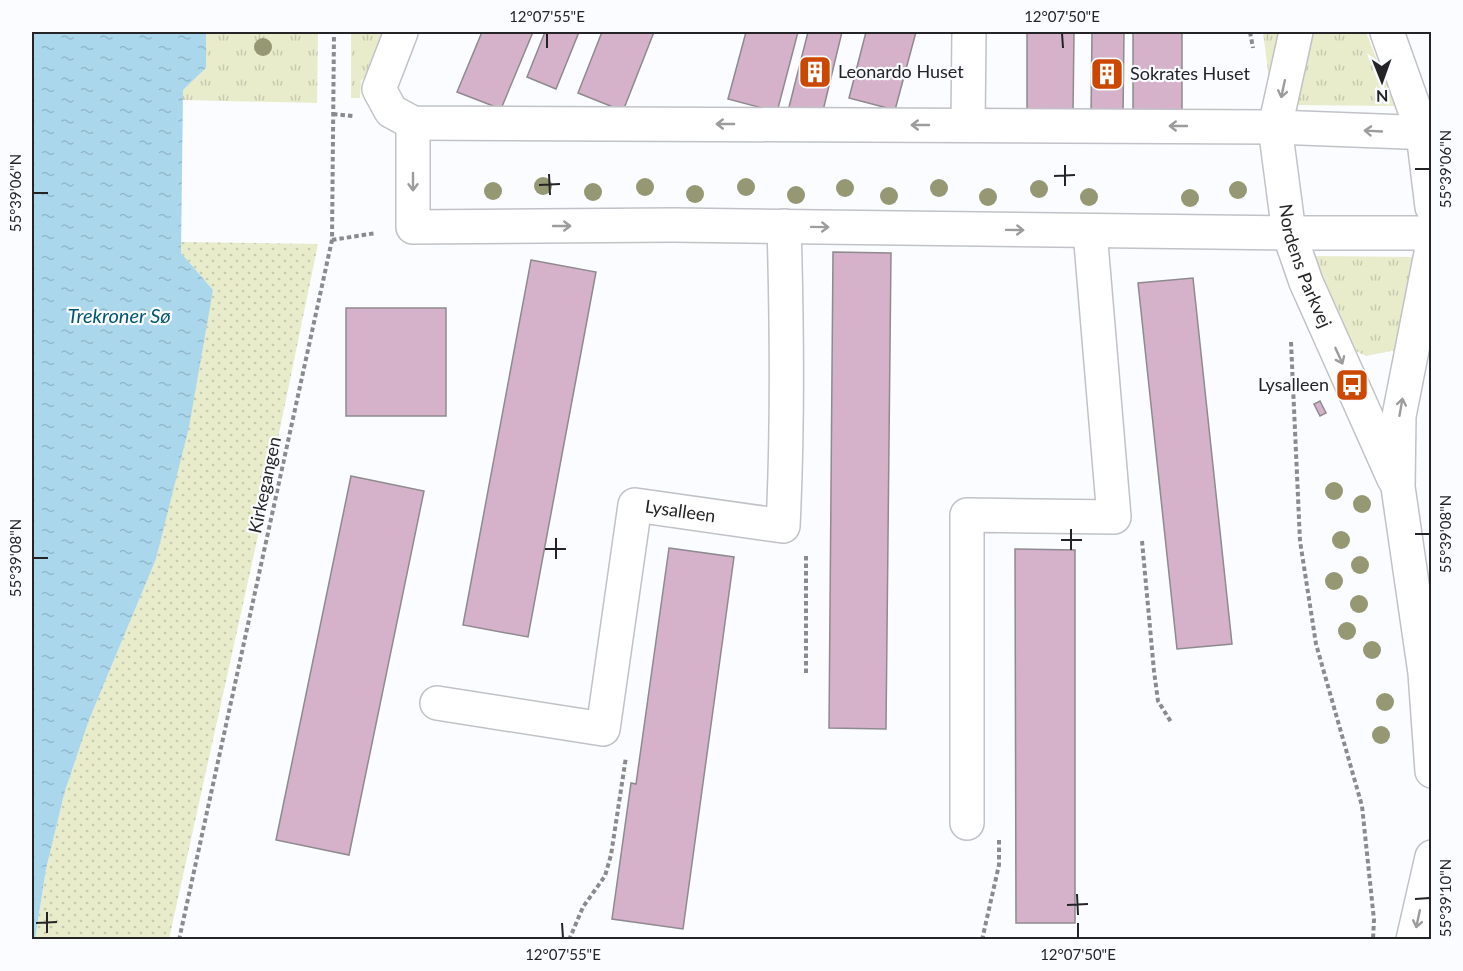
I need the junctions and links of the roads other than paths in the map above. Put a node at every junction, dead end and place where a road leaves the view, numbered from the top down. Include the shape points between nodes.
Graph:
1 (401, 32) edge
2 (969, 32) edge
3 (1296, 32) edge
4 (1388, 32) edge
5 (413, 123) junction
6 (968, 125) junction
7 (1275, 127) junction
8 (1427, 133) edge
9 (1431, 207) edge
10 (784, 226) junction
11 (1090, 231) junction
12 (1289, 233) junction
13 (1431, 233) edge
14 (1431, 248) edge
15 (1398, 487) junction
16 (437, 703) dead end
17 (1431, 771) edge
18 (967, 823) dead end
19 (1431, 857) edge
20 (1413, 939) edge

1 - 5 street via 380,89 391,111
2 - 6 street
3 -> 7 street, Nordens Parkvej
4 - 8 street
6 -> 5 street
5 -> 10 street via 413,227
7 -> 6 street
8 -> 7 street
7 - 12 street, Nordens Parkvej
8 - 9 street
10 -> 11 street
10 - 16 street, Lysalleen via 787,446 783,526 635,505 603,729
11 - 12 street
11 - 18 street via 1114,517 967,515
12 - 13 street
12 -> 15 street, Nordens Parkvej via 1306,282
15 -> 14 street, Nordens Parkvej via 1400,416
15 - 17 street, Nordens Parkvej via 1425,673
19 -> 20 street

